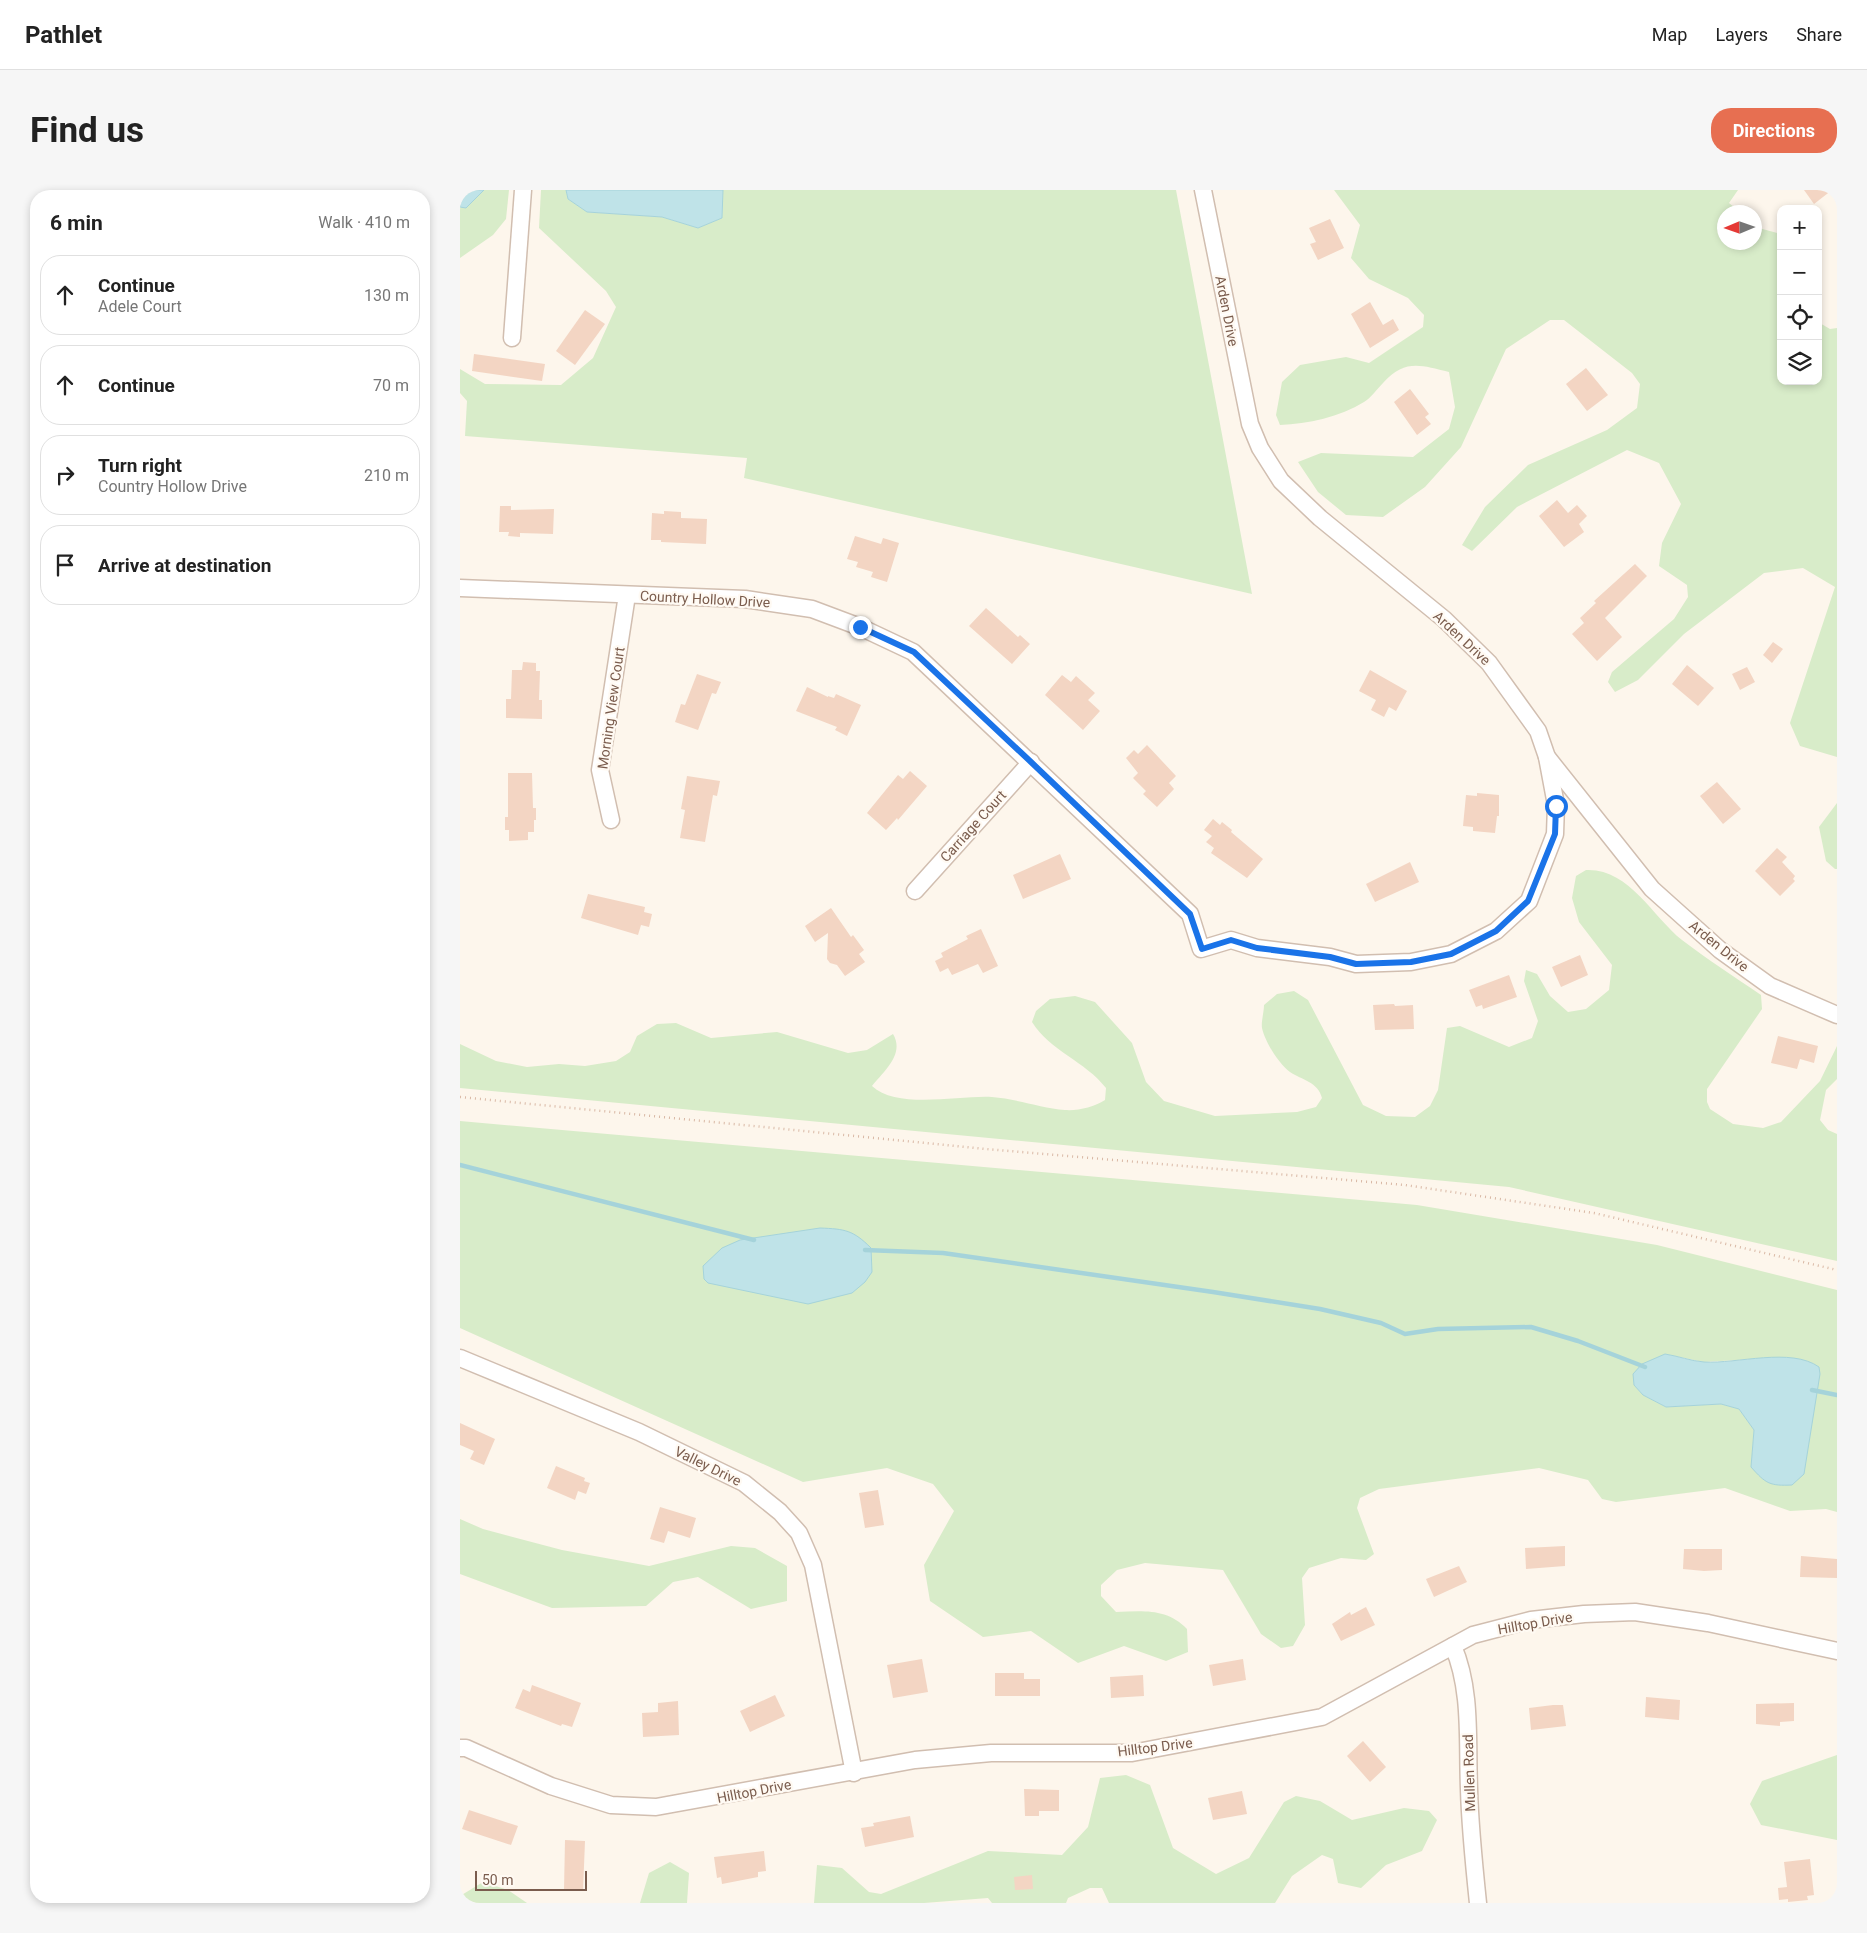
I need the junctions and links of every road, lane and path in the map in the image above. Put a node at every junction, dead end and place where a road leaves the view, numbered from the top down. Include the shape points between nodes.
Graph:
1 (522, 190) edge
2 (1203, 190) edge
3 (512, 338) dead end
4 (460, 588) edge
5 (627, 595) junction
6 (1547, 758) junction
7 (1031, 762) junction
8 (611, 820) dead end
9 (915, 891) dead end
10 (1837, 1015) edge
11 (460, 1097) edge
12 (1837, 1270) edge
13 (460, 1358) edge
14 (1453, 1646) junction
15 (1837, 1651) edge
16 (460, 1748) edge
17 (854, 1772) junction
18 (1478, 1903) edge

1 - 3 street
2 - 6 street, Arden Drive via 1250,424 1260,448 1281,481 1320,518 1444,619 1489,663 1538,731
4 - 5 street, Country Hollow Drive
5 - 7 street, Country Hollow Drive via 745,599 812,609 860,627 914,652
5 - 8 street, Morning View Court via 600,770
6 - 7 street, Country Hollow Drive via 1556,806 1555,834 1528,901 1496,931 1451,954 1411,962 1356,964 1330,957 1257,948 1231,940 1202,949 1190,914
6 - 10 street, Arden Drive via 1652,889 1720,950 1770,986
7 - 9 street, Carriage Court
11 - 12 path via 986,1149 1405,1184 1594,1213
13 - 17 street, Valley Drive via 657,1440 744,1483 780,1512 799,1533 813,1565
14 - 15 street, Hilltop Drive via 1473,1635 1532,1620 1635,1612 1708,1623
14 - 17 street, Hilltop Drive via 1322,1716 1132,1753 991,1754 915,1760
14 - 18 street, Mullen Road via 1463,1667
16 - 17 street, Hilltop Drive via 551,1786 611,1805 656,1808

